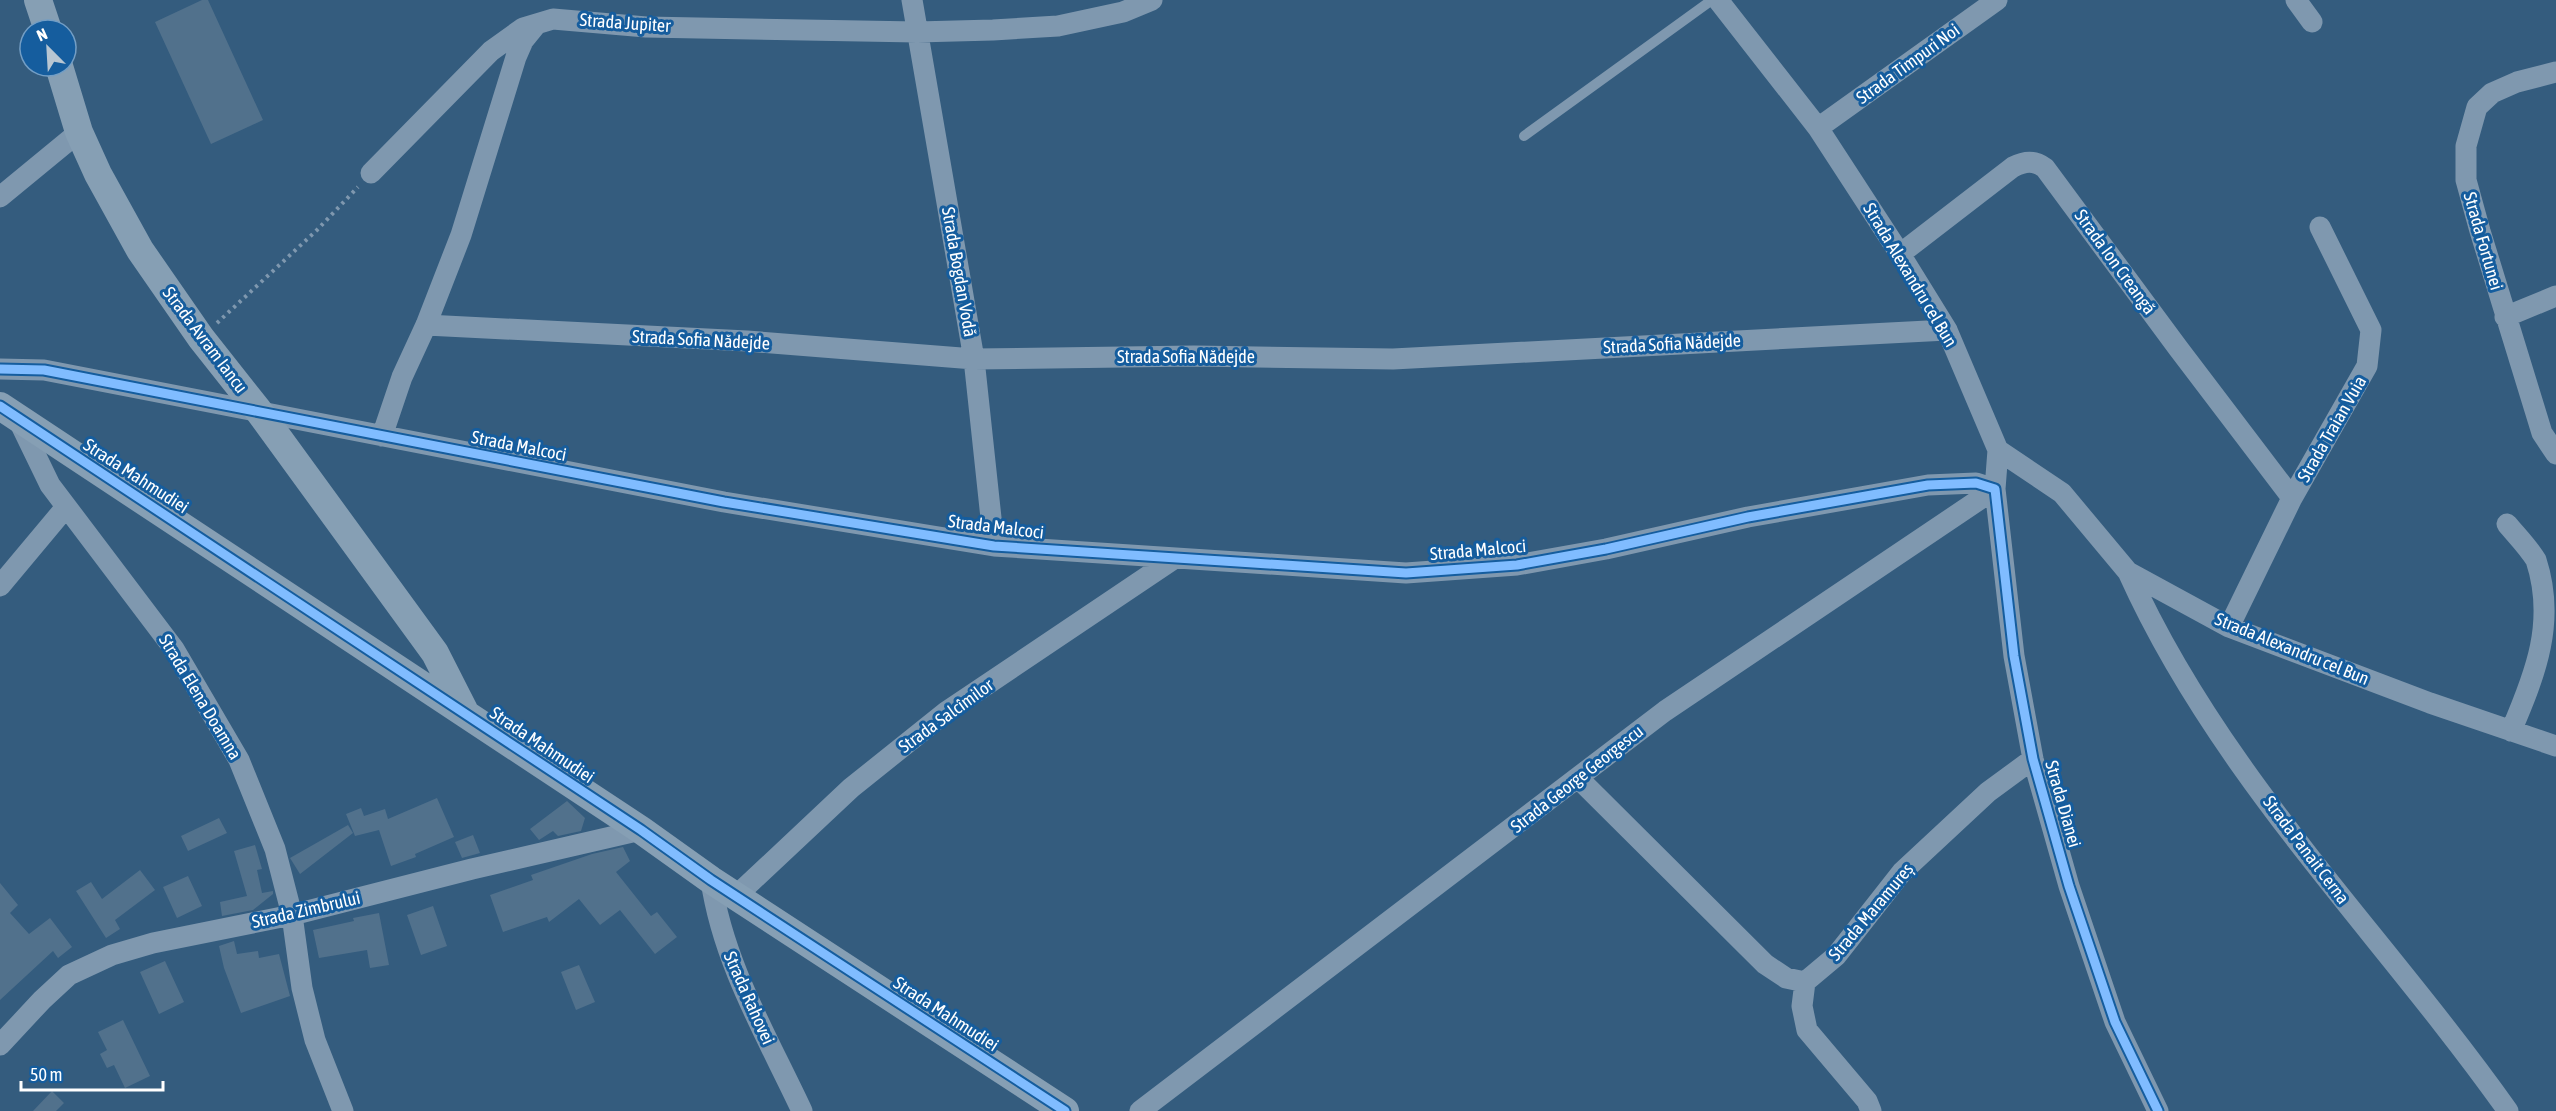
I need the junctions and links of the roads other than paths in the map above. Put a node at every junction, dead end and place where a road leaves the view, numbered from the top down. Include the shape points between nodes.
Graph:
1 (38, 0) edge
2 (912, 0) edge
3 (1152, 0) edge
4 (1712, 0) edge
5 (1718, 0) edge
6 (1997, 0) edge
7 (2296, 0) edge
8 (44, 18) edge
9 (2312, 22) dead end
10 (538, 24) junction
11 (917, 32) junction
12 (2556, 72) edge
13 (63, 78) edge
14 (1818, 128) junction
15 (79, 132) junction
16 (1524, 136) dead end
17 (371, 173) road end
18 (0, 197) edge
19 (2320, 227) dead end
20 (1900, 254) junction
21 (2556, 296) edge
22 (2505, 316) junction
23 (426, 325) junction
24 (1947, 330) junction
25 (974, 359) junction
26 (0, 369) edge
27 (258, 410) junction
28 (9, 412) edge
29 (382, 436) junction
30 (1998, 450) junction
31 (2556, 454) edge
32 (1995, 489) junction
33 (2292, 498) junction
34 (66, 507) junction
35 (2507, 524) dead end
36 (994, 546) junction
37 (1175, 558) junction
38 (2128, 572) junction
39 (0, 586) edge
40 (2229, 627) junction
41 (466, 714) junction
42 (2511, 731) junction
43 (2556, 746) edge
44 (2033, 759) junction
45 (1578, 778) junction
46 (641, 830) junction
47 (711, 880) junction
48 (736, 896) junction
49 (292, 915) junction
50 (1805, 982) junction
51 (2, 1038) edge
52 (343, 1111) edge
53 (802, 1111) edge
54 (1065, 1111) edge
55 (1140, 1111) edge
56 (1871, 1111) edge
57 (2158, 1111) edge
58 (2508, 1111) edge

1 - 8 main road
2 - 11 street, Strada Bogdan Vodă
3 - 11 street, Strada Jupiter via 1123,12 1058,26
4 - 16 lane
5 - 14 street, Strada Alexandru cel Bun
6 - 14 street, Strada Timpuri Noi
7 - 9 street
10 - 11 street, Strada Jupiter via 573,19 646,27
10 - 17 street, Strada Jupiter via 506,38 491,51
10 - 23 street via 529,32 516,57 461,236
11 - 25 street, Strada Bogdan Vodă
12 - 22 street, Strada Fortunei via 2492,93 2477,107 2466,146 2466,180
13 - 15 main road, Strada Avram Iancu
14 - 20 street, Strada Alexandru cel Bun
15 - 18 street
15 - 27 main road, Strada Avram Iancu via 140,250 201,338
19 - 33 street, Strada Traian Vuia via 2371,330 2367,366
20 - 24 street, Strada Alexandru cel Bun
20 - 33 street, Strada Ion Creangă via 2013,167 2039,164
21 - 22 street
22 - 31 street, Strada Fortunei via 2542,433
23 - 25 street, Strada Sofia Nădejde via 747,341
23 - 29 street via 402,377
24 - 25 street, Strada Sofia Nădejde via 1393,359
24 - 30 street, Strada Alexandru cel Bun
25 - 36 street, Strada Bogdan Vodă
26 - 27 street, Strada Malcoci via 44,370
27 - 29 street, Strada Malcoci
27 - 41 main road, Strada Avram Iancu via 435,653
28 - 34 street, Strada Elena Doamna
28 - 41 main road, Strada Mahmudiei
29 - 36 street, Strada Malcoci via 724,502
30 - 32 street
30 - 38 street, Strada Alexandru cel Bun via 2062,493
32 - 37 street, Strada Malcoci via 1976,483 1928,485 1748,517 1606,549 1476,569 1406,573
32 - 44 street, Strada Dianei via 2014,656
32 - 45 street, Strada George Georgescu via 1665,711
33 - 40 street, Strada Traian Vuia
34 - 39 street
34 - 49 street, Strada Elena Doamna via 174,649 217,720 239,760 275,849
35 - 42 street via 2537,561 2555,610 2551,638
36 - 37 street, Strada Malcoci
37 - 48 street, Strada Salcîmilor via 946,712 851,788
38 - 40 street, Strada Alexandru cel Bun
38 - 58 street, Strada Panait Cerna via 2145,610 2214,725 2297,842 2462,1046
40 - 42 street, Strada Alexandru cel Bun
41 - 46 main road, Strada Mahmudiei
42 - 43 street, Strada Alexandru cel Bun
44 - 50 street, Strada Maramureș via 1988,792 1902,872 1836,956
44 - 57 street, Strada Dianei via 2069,886 2115,1022
45 - 50 street via 1766,964 1786,978
45 - 55 street, Strada George Georgescu
46 - 47 main road, Strada Mahmudiei
46 - 49 street, Strada Zimbrului
47 - 48 main road, Strada Mahmudiei
47 - 53 street, Strada Rahovei via 730,959
48 - 54 main road, Strada Mahmudiei
49 - 51 street, Strada Zimbrului via 112,955 69,975
49 - 52 street, Strada Elena Doamna via 302,988 315,1040
50 - 56 street via 1802,1006 1807,1030 1868,1101

